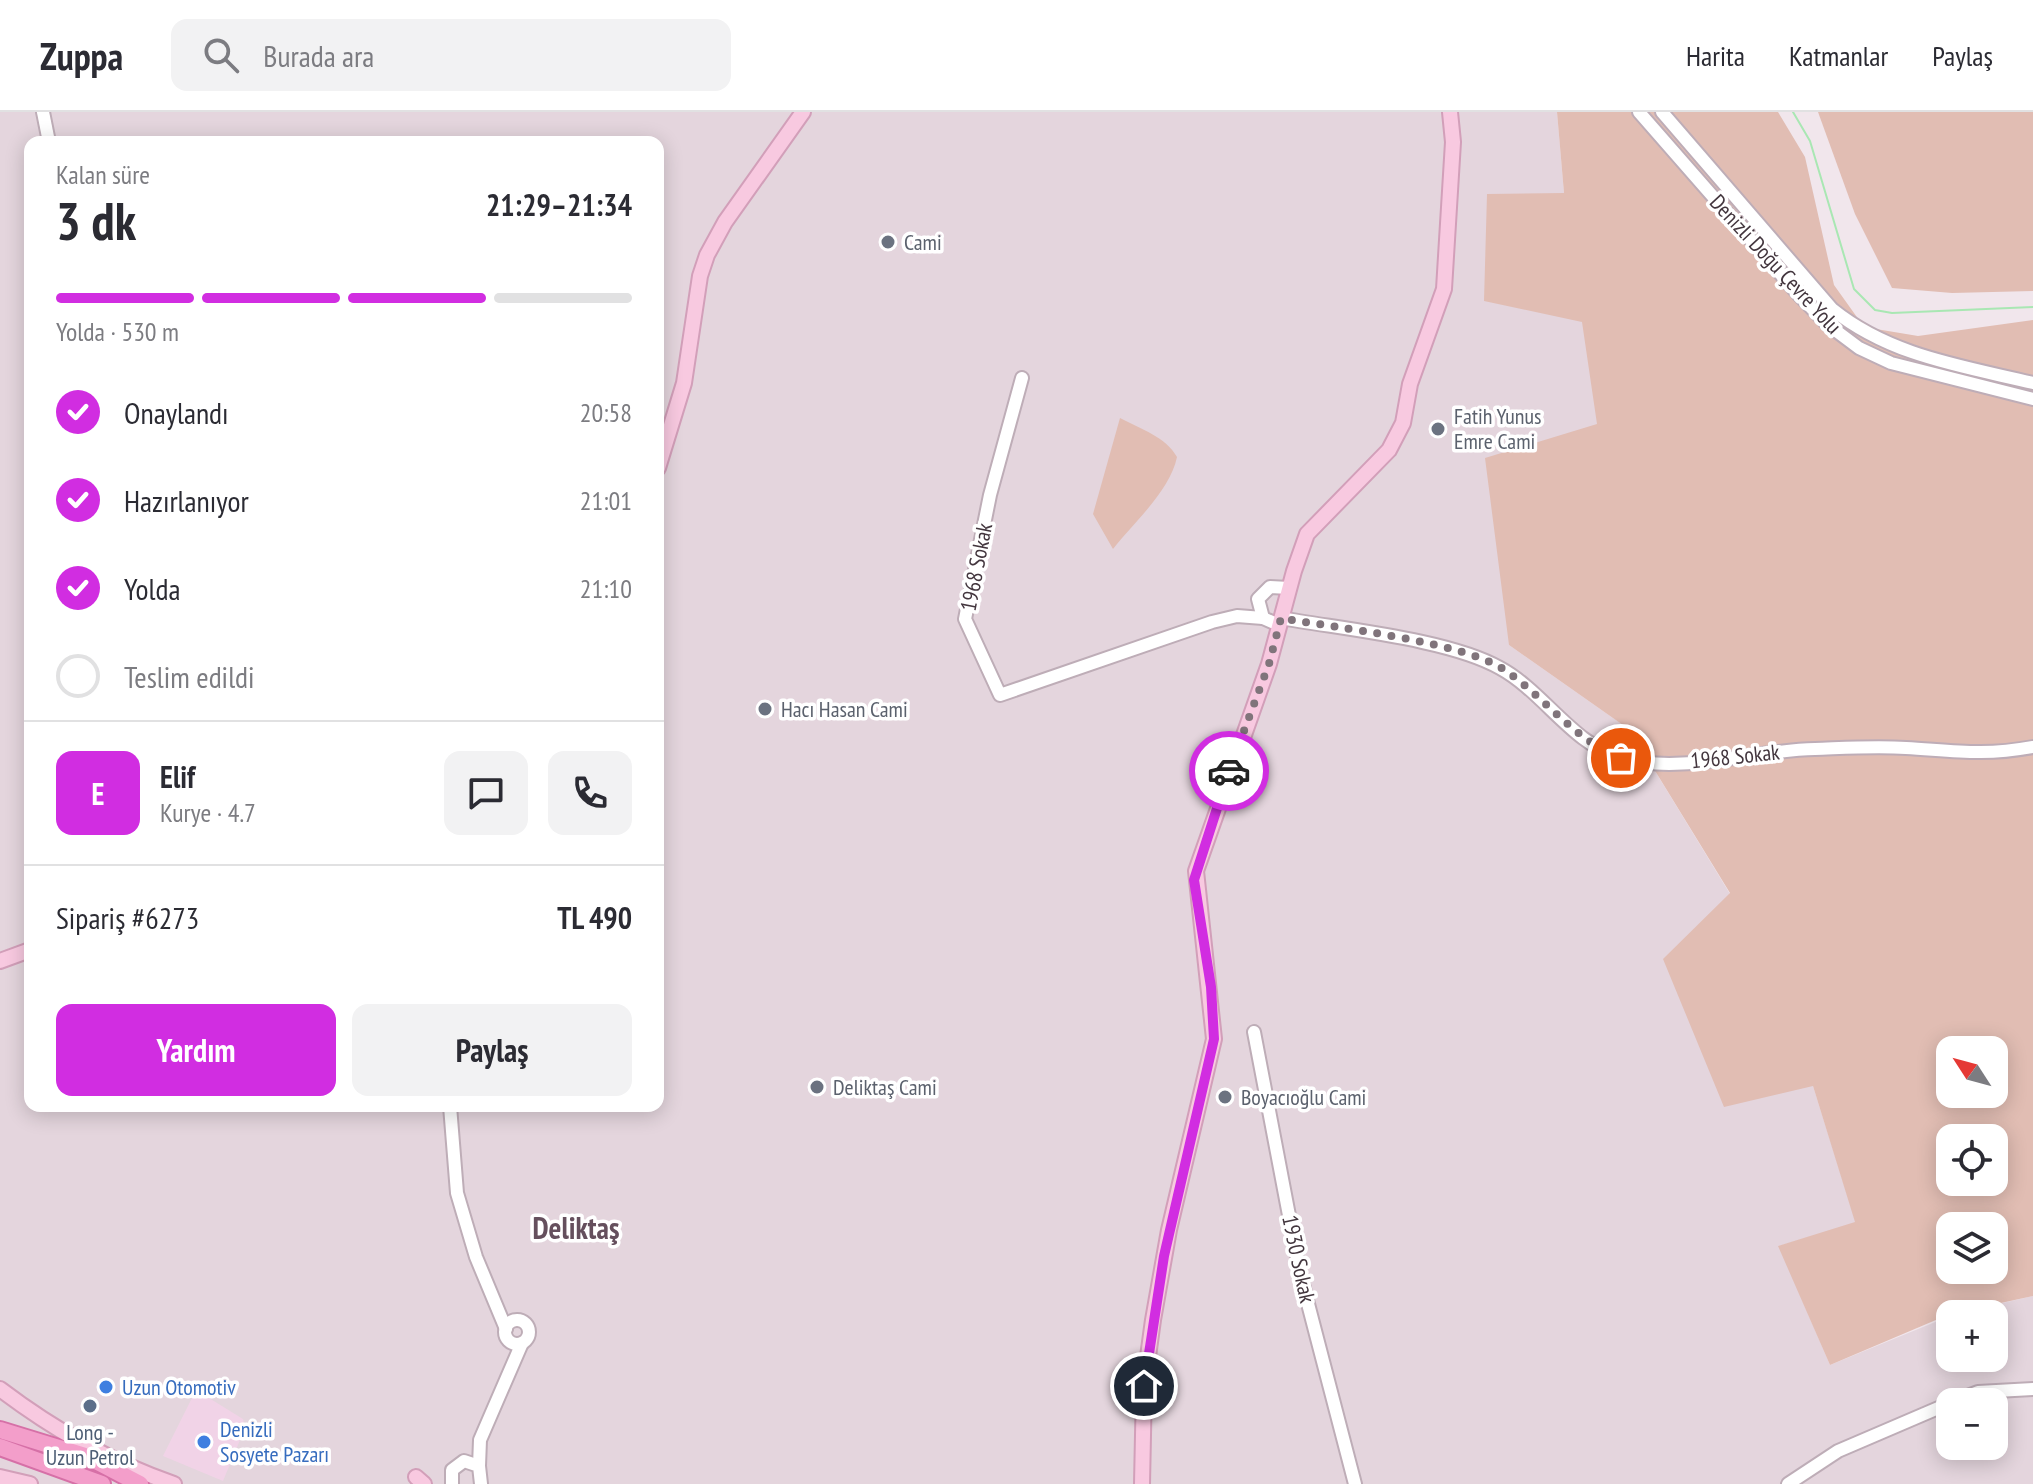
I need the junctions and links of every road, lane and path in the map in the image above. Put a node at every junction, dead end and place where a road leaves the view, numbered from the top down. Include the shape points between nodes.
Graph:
1 (43, 112) edge
2 (803, 112) edge
3 (1450, 112) edge
4 (1639, 112) edge
5 (1662, 112) edge
6 (48, 136) edge
7 (1022, 378) dead end
8 (2033, 383) edge
9 (2033, 399) edge
10 (664, 448) edge
11 (1289, 588) junction
12 (1258, 599) junction
13 (1237, 616) junction
14 (1263, 618) junction
15 (1280, 621) junction
16 (2033, 747) edge
17 (24, 952) edge
18 (0, 961) edge
19 (1254, 1032) dead end
20 (450, 1112) edge
21 (493, 1301) junction
22 (519, 1320) junction
23 (506, 1333) junction
24 (522, 1343) junction
25 (503, 1380) junction
26 (0, 1389) edge
27 (2033, 1389) edge
28 (2008, 1390) edge
29 (1936, 1409) edge
30 (0, 1431) edge
31 (479, 1445) junction
32 (0, 1447) edge
33 (0, 1455) edge
34 (88, 1457) junction
35 (458, 1463) junction
36 (479, 1466) junction
37 (129, 1468) junction
38 (0, 1477) edge
39 (496, 1477) dead end
40 (30, 1484) edge
41 (85, 1484) edge
42 (102, 1484) edge
43 (139, 1484) edge
44 (174, 1484) edge
45 (452, 1484) edge
46 (481, 1484) edge
47 (1142, 1484) edge
48 (1355, 1484) edge
49 (1788, 1484) edge

1 - 6 street
2 - 10 main road via 707,255 684,383
3 - 11 main road via 1453,142 1444,289 1410,384 1403,423 1389,450 1307,534
4 - 9 street, Denizli Doğu Çevre Yolu via 1799,295 1859,348 1891,363
5 - 8 street, Denizli Doğu Çevre Yolu via 1832,309 1854,327 1895,348
7 - 13 street, 1968 Sokak via 990,495 965,619 1000,695
11 - 12 street via 1270,587
11 - 15 main road
12 - 13 street
12 - 14 street
13 - 14 street, 1968 Sokak
14 - 15 street, 1968 Sokak
15 - 16 street, 1968 Sokak via 1442,648 1483,660 1531,690 1601,750 1642,762 1812,749 1903,747 1983,755
15 - 47 main road via 1196,871 1214,1039 1153,1320 1144,1386
17 - 18 main road
19 - 48 street, 1930 Sokak via 1300,1273
20 - 21 street via 457,1193
21 - 22 street
21 - 23 street
22 - 23 street
22 - 24 street via 529,1330
23 - 24 street via 515,1344
23 - 25 street
24 - 25 street
25 - 31 street
26 - 37 main road via 54,1428
27 - 28 street
29 - 49 street via 1838,1451
30 - 34 main road
30 - 43 main road
31 - 35 street
31 - 36 street
31 - 39 street via 485,1466
32 - 42 main road
33 - 41 main road
34 - 37 main road
34 - 43 main road
35 - 36 street
35 - 45 street
36 - 46 street
37 - 44 main road
38 - 40 main road

